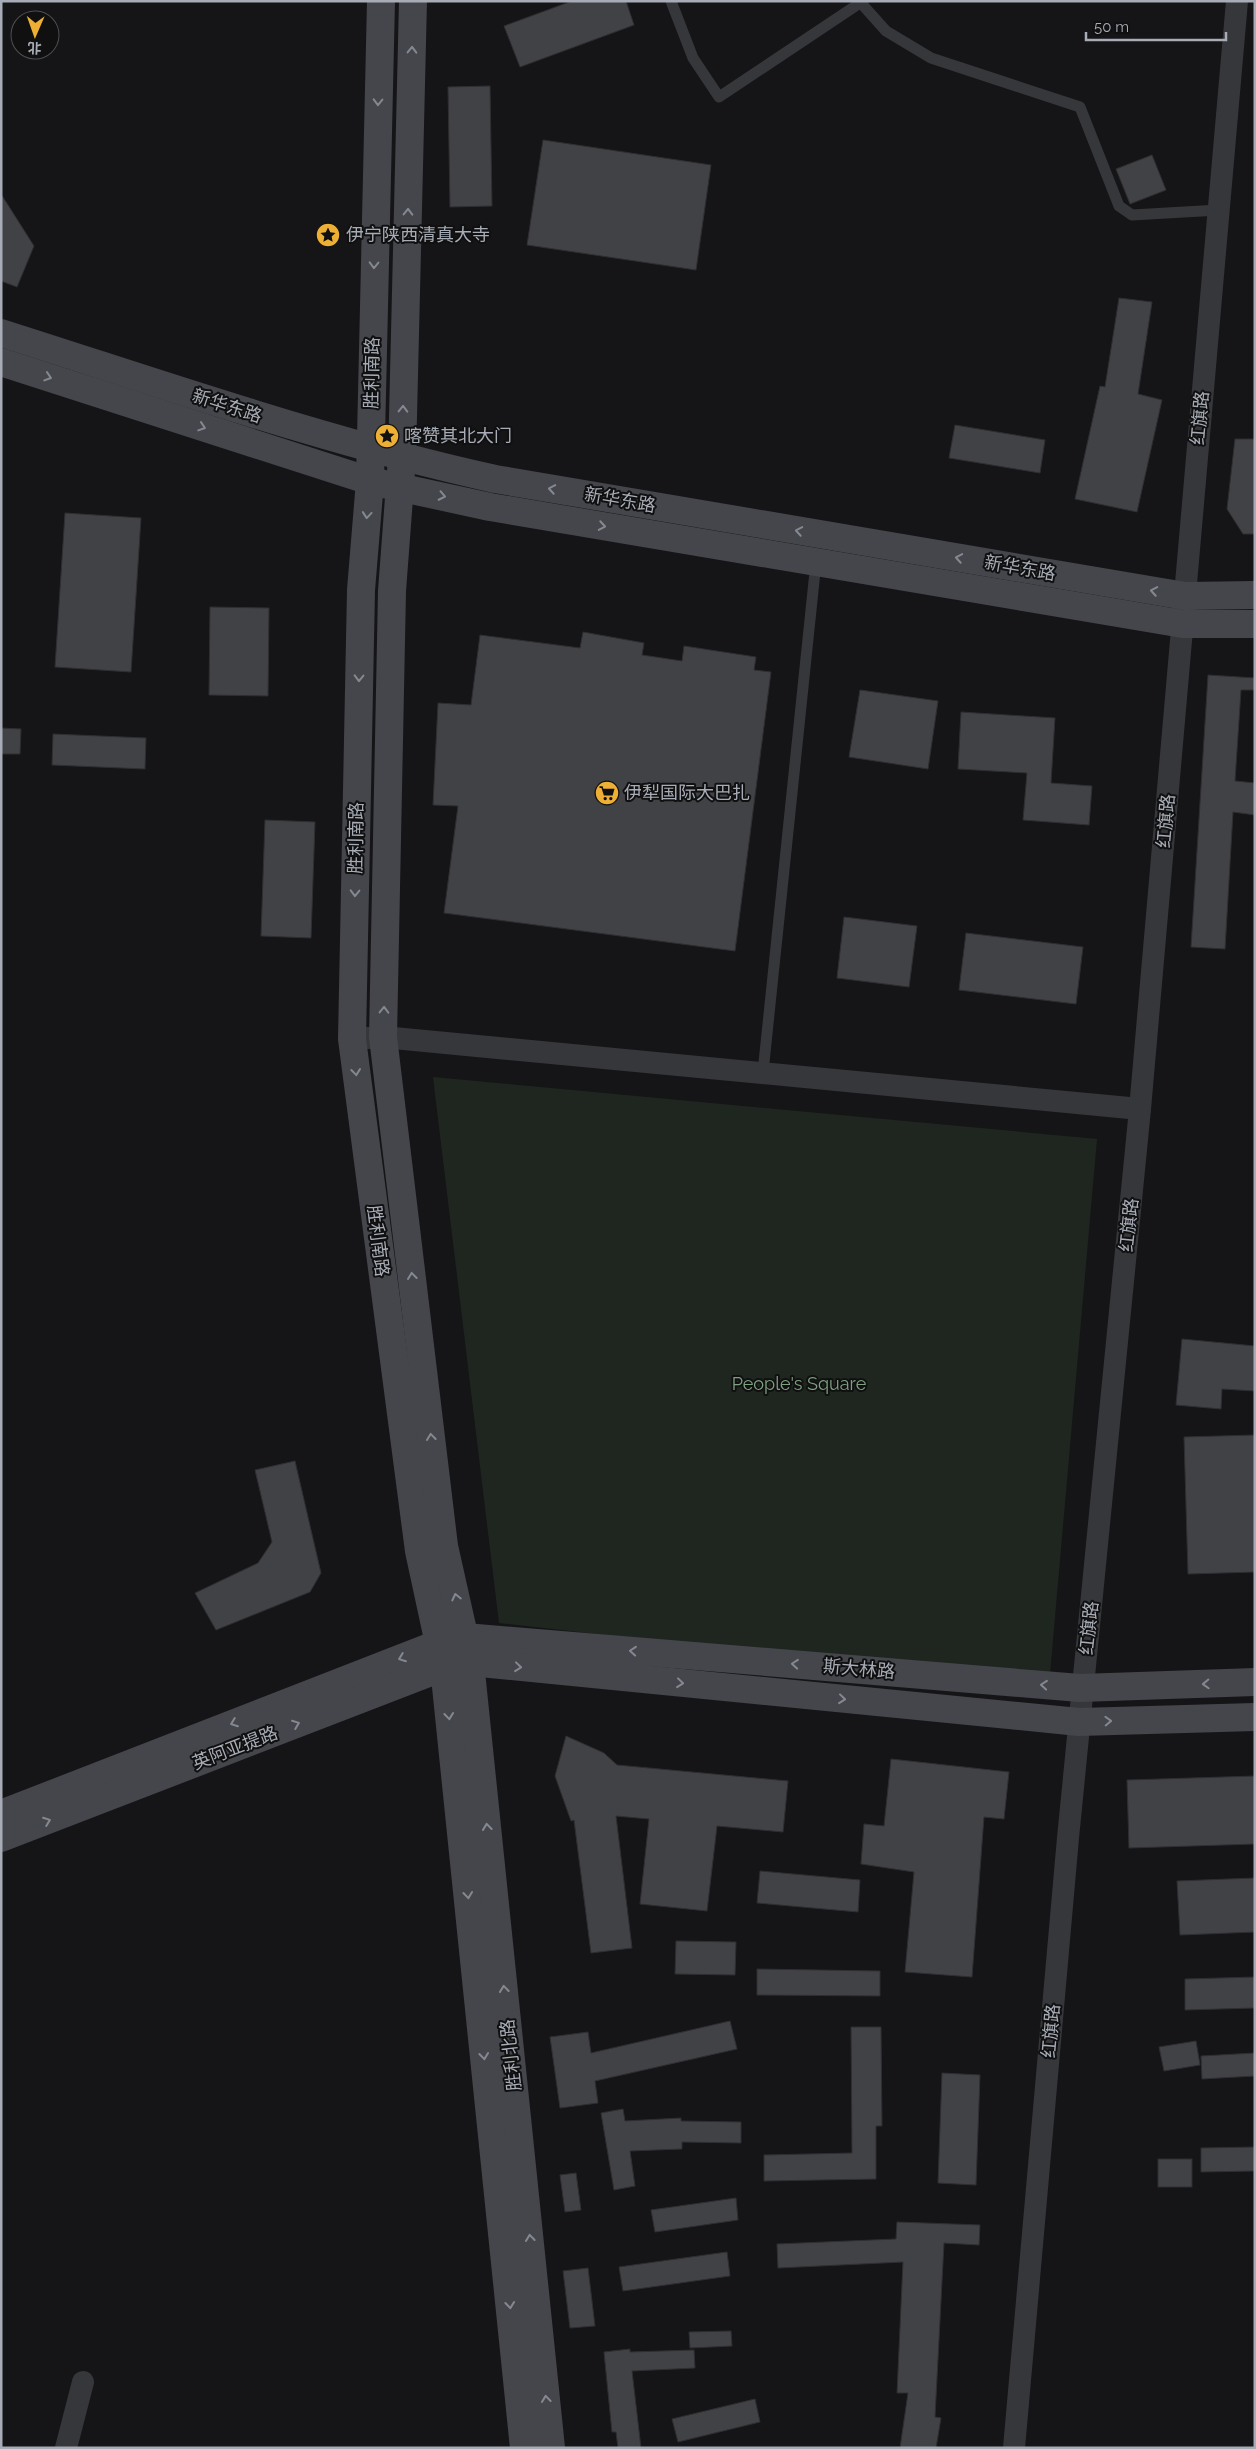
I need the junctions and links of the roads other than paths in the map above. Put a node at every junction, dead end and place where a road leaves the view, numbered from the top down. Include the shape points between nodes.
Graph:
1 (381, 1) edge
2 (413, 1) edge
3 (671, 1) edge
4 (1237, 1) edge
5 (862, 2) edge
6 (1219, 210) junction
7 (1, 332) edge
8 (1, 362) edge
9 (370, 449) junction
10 (402, 458) junction
11 (370, 480) junction
12 (401, 487) junction
13 (816, 562) junction
14 (1255, 595) edge
15 (1185, 596) junction
16 (1183, 624) junction
17 (1255, 624) edge
18 (383, 1037) junction
19 (352, 1038) junction
20 (762, 1072) junction
21 (1140, 1109) junction
22 (455, 1652) junction
23 (1255, 1682) edge
24 (1083, 1688) junction
25 (1255, 1717) edge
26 (1079, 1722) junction
27 (1, 1814) edge
28 (1, 1838) edge
29 (83, 2382) dead end
30 (66, 2448) edge
31 (524, 2448) edge
32 (552, 2448) edge
33 (1014, 2448) edge

1 -> 9 main road, 胜利南路
10 -> 2 main road, 胜利南路
3 - 5 lane via 693,58 719,97
4 - 6 street, 红旗路
5 - 6 lane via 886,31 931,58 1080,107 1119,206 1132,215
6 - 15 street, 红旗路
7 - 9 main road, 新华东路
8 -> 11 main road, 新华东路
9 - 10 main road, 新华东路
9 - 11 main road, 胜利南路
10 - 12 main road, 胜利南路
15 -> 10 main road, 新华东路 via 505,481
11 - 12 main road, 新华东路
11 -> 19 main road, 胜利南路 via 361,590
12 -> 13 main road, 新华东路 via 490,507
18 -> 12 main road, 胜利南路 via 392,591
13 - 16 main road, 新华东路
13 - 20 lane
14 - 15 main road, 新华东路
15 - 16 street, 红旗路
16 - 17 main road, 新华东路
16 - 21 street, 红旗路
18 - 19 street
18 - 20 street
22 -> 18 main road, 胜利南路
19 -> 22 main road, 胜利南路 via 419,1551
20 - 21 street
21 - 24 street, 红旗路
24 -> 22 main road, 斯大林路
22 -> 26 main road, 斯大林路
22 -> 27 main road, 英阿亚提路
28 -> 22 main road, 英阿亚提路
22 -> 31 main road, 胜利北路
32 -> 22 main road, 胜利北路
23 -> 24 main road, 斯大林路
24 - 26 street, 红旗路
26 -> 25 main road, 斯大林路
26 - 33 street, 红旗路
29 - 30 street

